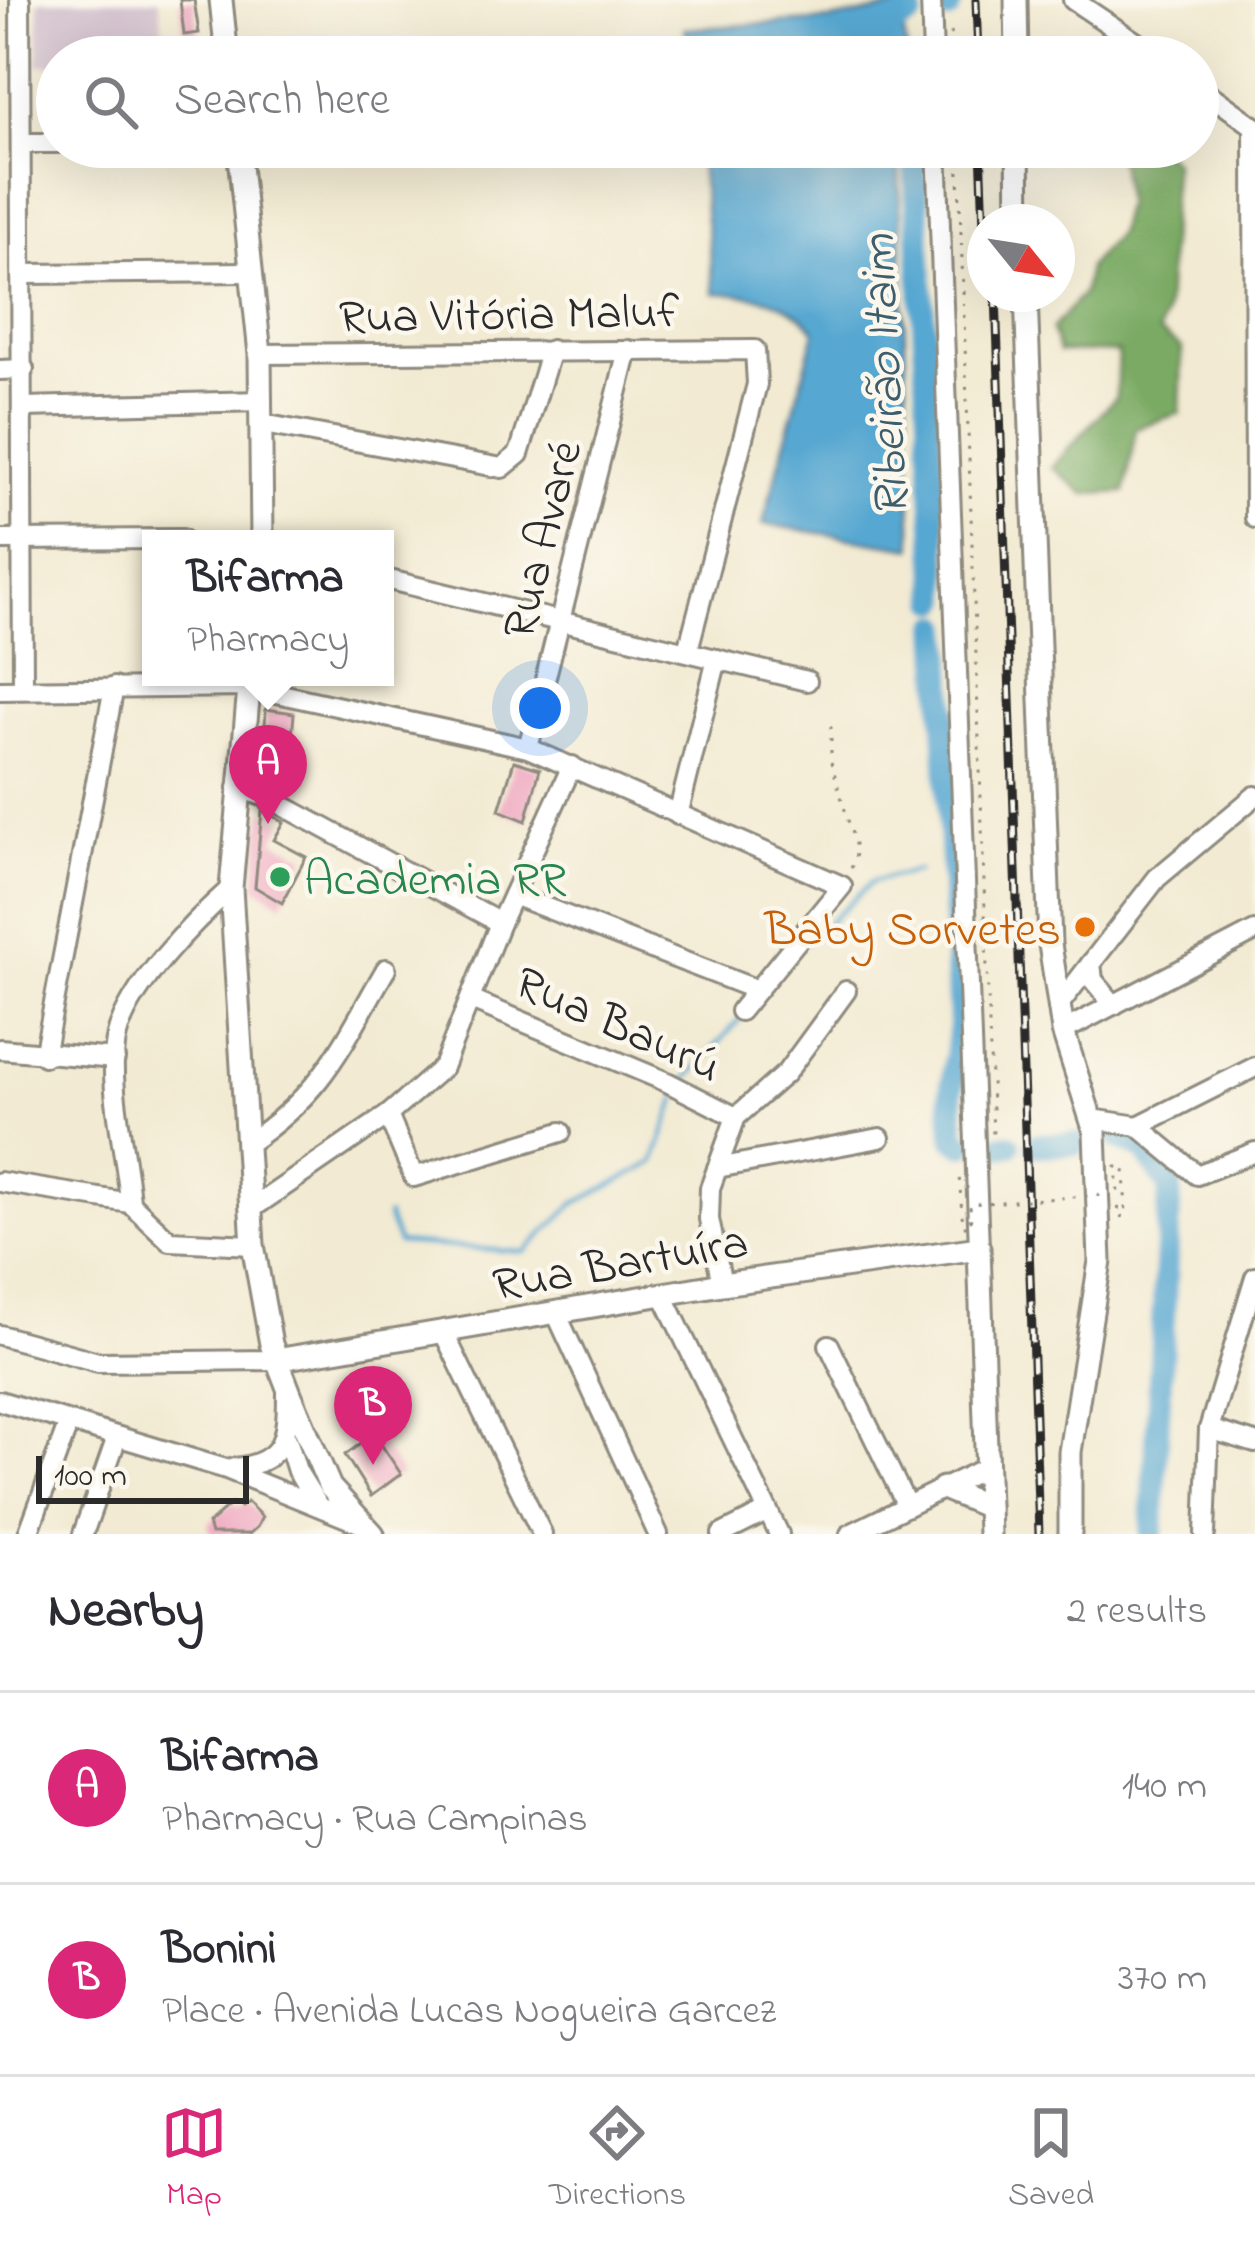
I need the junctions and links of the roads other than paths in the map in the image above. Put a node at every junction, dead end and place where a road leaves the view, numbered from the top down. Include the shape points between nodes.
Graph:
1 (20, 0) edge
2 (220, 0) edge
3 (931, 0) edge
4 (1016, 0) edge
5 (1072, 0) edge
6 (19, 31) junction
7 (224, 36) edge
8 (932, 36) edge
9 (1017, 36) edge
10 (1126, 36) edge
11 (0, 53) edge
12 (1219, 101) edge
13 (1255, 126) edge
14 (21, 142) junction
15 (36, 142) edge
16 (240, 168) edge
17 (938, 168) edge
18 (1018, 168) edge
19 (1019, 204) edge
20 (251, 272) junction
21 (23, 274) junction
22 (1028, 312) edge
23 (551, 350) junction
24 (628, 350) junction
25 (260, 355) junction
26 (24, 369) junction
27 (0, 370) edge
28 (24, 407) junction
29 (263, 412) junction
30 (1255, 518) edge
31 (262, 530) edge
32 (24, 539) junction
33 (142, 539) edge
34 (0, 540) edge
35 (394, 581) edge
36 (559, 620) junction
37 (688, 650) junction
38 (716, 659) junction
39 (807, 681) dead end
40 (142, 686) edge
41 (249, 686) edge
42 (266, 686) edge
43 (114, 687) junction
44 (23, 689) junction
45 (0, 690) edge
46 (528, 748) junction
47 (572, 766) junction
48 (238, 788) junction
49 (1255, 796) edge
50 (678, 815) junction
51 (231, 888) junction
52 (513, 895) junction
53 (500, 923) junction
54 (1255, 931) edge
55 (1090, 963) junction
56 (386, 969) dead end
57 (757, 989) junction
58 (846, 991) dead end
59 (471, 1000) junction
60 (1114, 1005) junction
61 (1058, 1006) junction
62 (740, 1011) dead end
63 (1064, 1031) junction
64 (0, 1049) edge
65 (44, 1056) junction
66 (115, 1060) junction
67 (1255, 1067) edge
68 (388, 1115) junction
69 (736, 1117) junction
70 (1138, 1126) junction
71 (560, 1132) dead end
72 (1094, 1135) junction
73 (880, 1138) dead end
74 (247, 1144) junction
75 (1255, 1152) edge
76 (717, 1168) junction
77 (0, 1182) edge
78 (130, 1203) junction
79 (251, 1209) junction
80 (254, 1245) junction
81 (979, 1248) junction
82 (1255, 1277) edge
83 (722, 1284) junction
84 (664, 1297) junction
85 (557, 1315) junction
86 (444, 1333) junction
87 (0, 1335) edge
88 (829, 1345) dead end
89 (275, 1360) junction
90 (287, 1388) junction
91 (4, 1409) edge
92 (69, 1422) junction
93 (1209, 1429) junction
94 (117, 1437) junction
95 (286, 1439) junction
96 (1255, 1443) edge
97 (987, 1467) junction
98 (226, 1469) junction
99 (944, 1489) junction
100 (316, 1502) junction
101 (907, 1506) junction
102 (988, 1507) junction
103 (767, 1511) junction
104 (366, 1528) edge
105 (28, 1534) edge
106 (83, 1534) edge
107 (542, 1534) edge
108 (658, 1534) edge
109 (722, 1534) edge
110 (779, 1534) edge
111 (850, 1534) edge
112 (989, 1534) edge
113 (1070, 1534) edge
114 (1205, 1534) edge

1 - 6 street
2 - 7 main road
3 - 8 street
4 - 9 main road
5 - 10 street
6 - 11 street
6 - 14 street
12 - 13 street
13 - 30 street
14 - 15 street
14 - 21 street
16 - 20 main road
17 - 81 street via 982,1149
18 - 19 main road
20 - 21 street
20 - 25 main road
21 - 26 street
22 - 61 main road
23 - 24 street, Rua Vitória Maluf
23 - 25 street, Rua Vitória Maluf
23 - 29 street via 519,454 502,468
24 - 36 street, Rua Avaré
24 - 37 street, Rua Vitória Maluf via 758,354
25 - 29 main road
26 - 27 street
26 - 28 street
28 - 29 street
28 - 32 street
29 - 31 main road
32 - 33 street
32 - 34 street
32 - 44 street
35 - 36 street
36 - 37 street
36 - 46 street, Rua Avaré
37 - 38 street
38 - 39 street
38 - 50 street
40 - 43 street
41 - 48 main road
42 - 46 street
43 - 44 street
43 - 65 street
44 - 45 street
46 - 47 street
47 - 50 street
47 - 52 street
48 - 51 main road
48 - 53 street
49 - 55 street via 1156,878
50 - 57 street via 842,886
51 - 66 street via 188,928 130,1008
51 - 74 main road
52 - 53 street
52 - 57 street
53 - 59 street
54 - 60 street
55 - 60 street
55 - 61 street
56 - 74 street via 320,1084
57 - 62 street
58 - 69 street via 786,1073
59 - 68 street via 443,1067
59 - 69 street, Rua Baurú
60 - 63 street
61 - 63 main road
63 - 72 main road
64 - 65 street
65 - 66 street
66 - 78 street
67 - 70 street
68 - 71 street via 414,1177
68 - 79 street
69 - 76 street
70 - 72 street
70 - 75 street via 1197,1175
72 - 113 main road via 1100,1261 1070,1452
73 - 76 street
74 - 79 main road
76 - 83 street via 709,1219
77 - 78 street
78 - 80 street via 170,1240
79 - 80 main road
80 - 89 main road
81 - 83 main road, Rua Bartuíra
81 - 97 main road
82 - 93 street
83 - 84 main road, Rua Bartuíra
84 - 85 main road, Rua Bartuíra
84 - 103 street
85 - 86 main road, Rua Bartuíra
85 - 108 street
86 - 89 main road, Rua Bartuíra
86 - 107 street
87 - 89 street via 98,1362
88 - 101 street
89 - 90 main road
90 - 95 street
90 - 104 main road via 330,1487
91 - 92 street
92 - 94 street
92 - 105 street
93 - 96 street
93 - 114 street
94 - 98 street
94 - 106 street
95 - 98 street via 267,1462
95 - 100 street
97 - 99 street
97 - 102 main road
98 - 100 street
99 - 101 street
99 - 102 main road
100 - 104 street
101 - 111 street
102 - 112 main road
103 - 109 street
103 - 110 street

